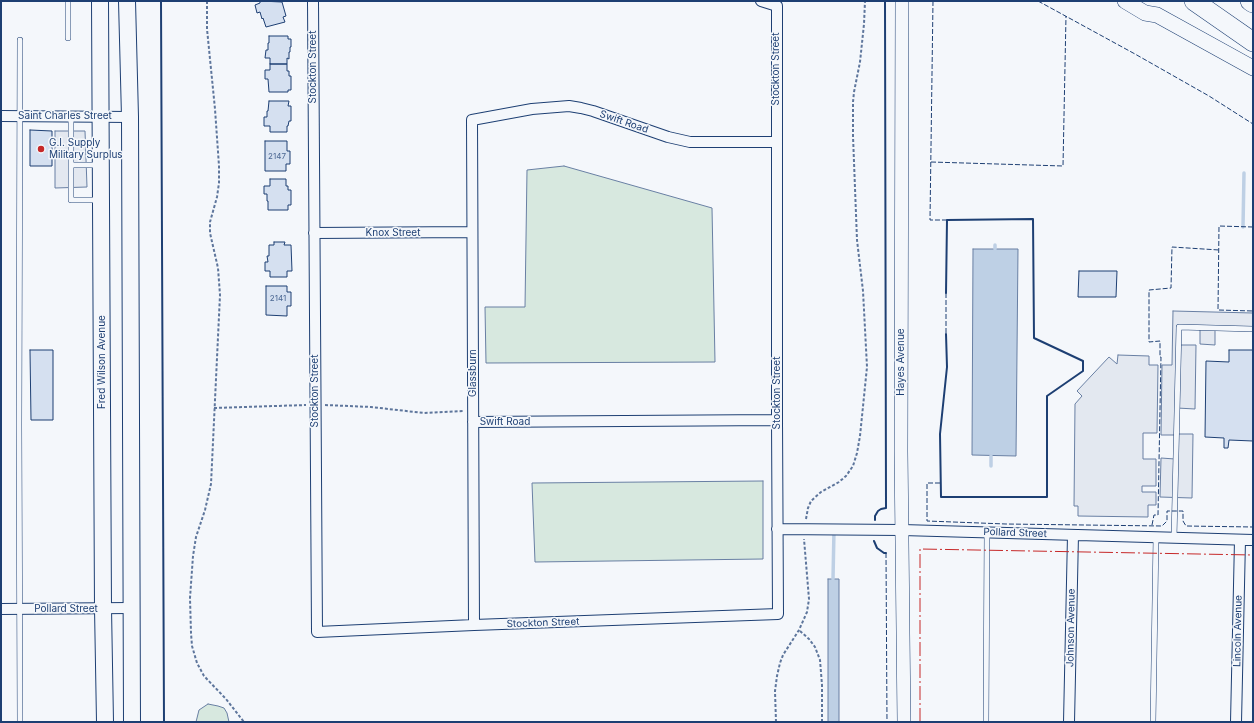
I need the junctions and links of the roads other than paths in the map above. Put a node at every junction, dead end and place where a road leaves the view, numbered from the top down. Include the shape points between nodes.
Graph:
1 (68, 1) edge
2 (100, 1) edge
3 (127, 1) edge
4 (313, 1) edge
5 (761, 1) edge
6 (902, 1) edge
7 (1125, 1) edge
8 (1142, 1) edge
9 (1194, 1) edge
10 (1204, 1) edge
11 (1250, 1) edge
12 (1253, 3) edge
13 (1157, 15) junction
14 (1253, 27) edge
15 (68, 38) dead end
16 (20, 40) dead end
17 (1253, 42) edge
18 (1253, 68) edge
19 (1, 116) edge
20 (20, 116) junction
21 (71, 116) junction
22 (101, 116) junction
23 (130, 117) junction
24 (472, 120) joint
25 (776, 142) junction
26 (71, 165) junction
27 (101, 165) junction
28 (101, 200) junction
29 (472, 232) junction
30 (314, 233) junction
31 (1253, 329) edge
32 (777, 420) junction
33 (473, 422) junction
34 (777, 529) junction
35 (902, 530) junction
36 (987, 532) junction
37 (1073, 535) junction
38 (1156, 537) junction
39 (1174, 538) junction
40 (1240, 540) junction
41 (1253, 540) edge
42 (103, 608) junction
43 (132, 608) junction
44 (1, 609) edge
45 (19, 609) junction
46 (474, 625) junction
47 (20, 722) edge
48 (105, 722) edge
49 (132, 722) edge
50 (904, 722) edge
51 (986, 722) edge
52 (1069, 722) edge
53 (1153, 722) edge
54 (1236, 722) edge

1 - 15 lane
2 - 22 main road, Fred Wilson Avenue
3 - 23 main road
4 - 30 street, Stockton Street
5 - 25 street, Stockton Street via 777,6
6 - 35 street, Hayes Avenue
7 - 13 main road via 1145,13
8 - 13 main road
9 - 17 highway
10 - 14 highway
11 - 12 highway
13 - 18 main road
16 - 20 lane
19 - 20 street, Saint Charles Street
20 - 21 street, Saint Charles Street
20 - 45 lane
21 - 22 street, Saint Charles Street
21 - 26 lane
22 - 23 street, Saint Charles Street
22 - 27 main road, Fred Wilson Avenue
23 - 43 main road
24 - 25 street, Swift Road via 532,109 568,106 593,111 690,142
24 - 29 street, Glassburn
25 - 32 street, Stockton Street
26 - 27 lane
26 - 28 lane via 71,200
27 - 28 main road, Fred Wilson Avenue
28 - 42 main road, Fred Wilson Avenue
29 - 30 street, Knox Street
29 - 33 street, Glassburn
30 - 46 street, Stockton Street via 316,632
31 - 39 lane via 1179,327
32 - 33 street, Swift Road
32 - 34 street, Stockton Street
33 - 46 street, Glassburn
34 - 35 street, Pollard Street
34 - 46 street, Stockton Street via 778,614
35 - 36 street, Pollard Street
35 - 50 street, Hayes Avenue
36 - 37 street, Pollard Street
36 - 51 lane
37 - 38 street, Pollard Street
37 - 52 street, Johnson Avenue
38 - 39 street, Pollard Street
38 - 53 lane
39 - 40 street, Pollard Street
40 - 41 street, Pollard Street
40 - 54 street, Lincoln Avenue
42 - 43 street, Pollard Street
42 - 45 street, Pollard Street
42 - 48 main road, Fred Wilson Avenue
43 - 49 main road
44 - 45 street, Pollard Street
45 - 47 lane

